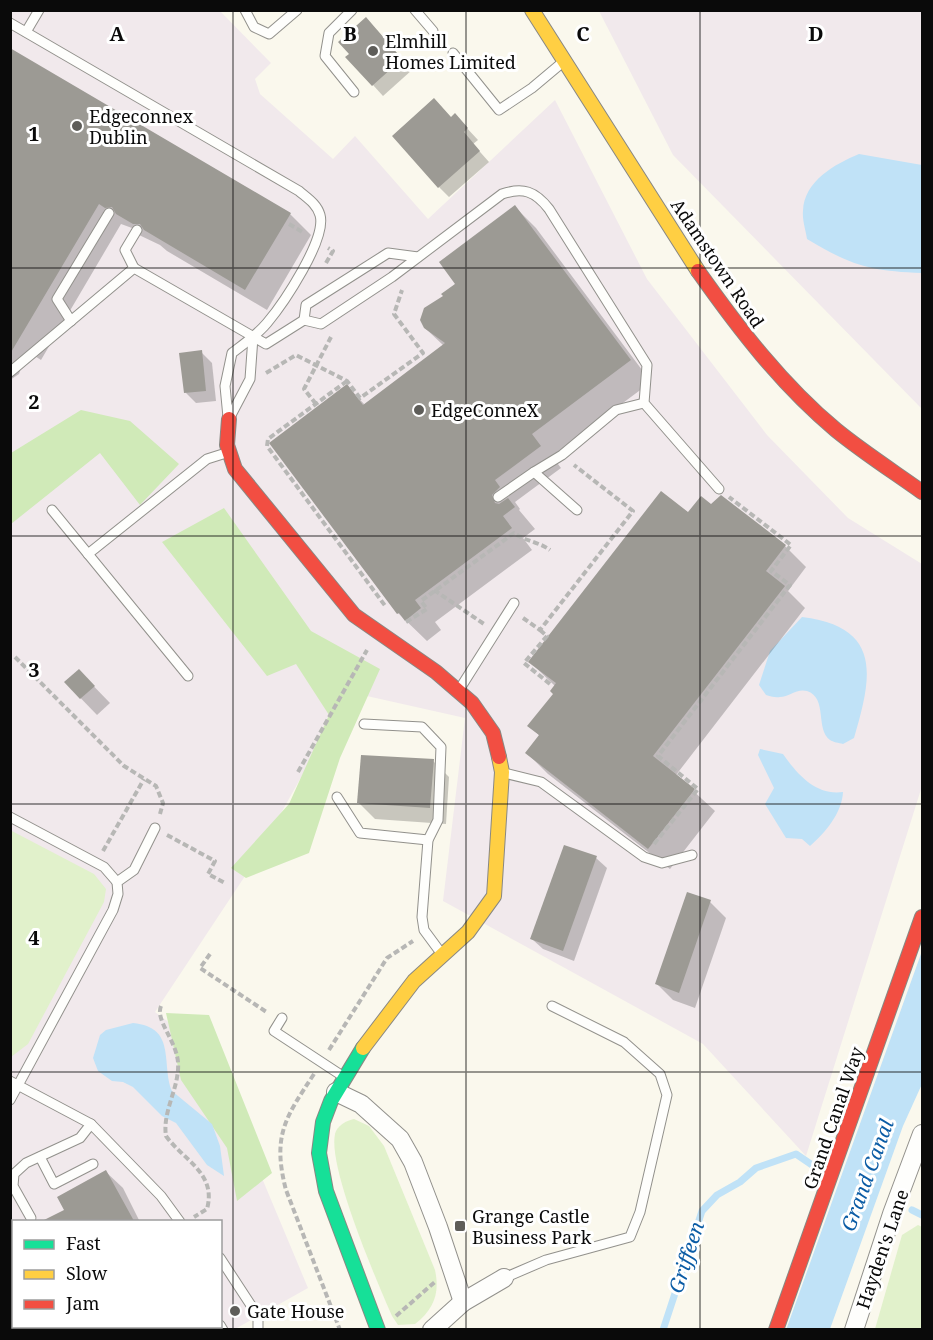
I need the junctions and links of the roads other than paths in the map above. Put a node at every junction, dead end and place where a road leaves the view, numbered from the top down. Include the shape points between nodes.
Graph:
1 (39, 10) edge
2 (245, 10) edge
3 (297, 10) edge
4 (352, 10) edge
5 (415, 10) edge
6 (532, 10) edge
7 (10, 22) edge
8 (433, 31) dead end
9 (26, 32) junction
10 (453, 53) dead end
11 (565, 59) junction
12 (354, 92) dead end
13 (109, 213) dead end
14 (137, 230) dead end
15 (418, 257) junction
16 (134, 268) junction
17 (304, 320) junction
18 (71, 321) junction
19 (253, 337) junction
20 (10, 372) edge
21 (644, 403) junction
22 (229, 418) junction
23 (227, 453) junction
24 (534, 472) junction
25 (719, 489) road end
26 (922, 492) edge
27 (498, 497) dead end
28 (52, 510) dead end
29 (577, 510) dead end
30 (88, 554) junction
31 (514, 603) dead end
32 (188, 676) dead end
33 (458, 690) junction
34 (364, 724) dead end
35 (502, 772) junction
36 (337, 797) dead end
37 (10, 817) edge
38 (155, 828) road end
39 (428, 840) junction
40 (692, 855) dead end
41 (117, 882) junction
42 (922, 917) edge
43 (443, 955) junction
44 (552, 1006) dead end
45 (281, 1019) road end
46 (15, 1083) edge
47 (341, 1085) junction
48 (10, 1100) edge
49 (91, 1124) junction
50 (922, 1134) edge
51 (40, 1157) junction
52 (93, 1164) dead end
53 (31, 1218) dead end
54 (179, 1220) edge
55 (222, 1259) edge
56 (504, 1278) joint
57 (463, 1302) junction
58 (258, 1329) edge
59 (378, 1329) edge
60 (432, 1329) edge
61 (776, 1329) edge
62 (854, 1329) edge

1 - 9 lane
2 - 3 lane via 254,27 269,34
4 - 12 lane via 329,33 325,56
5 - 8 lane
6 - 11 street, Adamstown Road
7 - 9 lane
9 - 19 lane via 299,191 316,207 321,225 317,241 280,306
10 - 11 lane via 499,110
11 - 26 street, Adamstown Road via 688,257 741,332 836,430
13 - 18 lane via 57,299
14 - 16 lane via 125,250
15 - 17 lane via 321,324
15 - 17 lane via 388,253 306,305
15 - 21 lane via 502,194 518,189 532,193 549,209 647,365
16 - 18 lane
16 - 19 lane
17 - 19 lane via 266,344
18 - 20 lane
19 - 22 lane via 250,379
19 - 22 lane via 232,353 225,386
21 - 24 lane via 616,410 562,455
21 - 25 lane
22 - 23 street via 225,435
23 - 30 lane via 207,459
23 - 33 street via 235,469 354,615
24 - 27 lane
24 - 29 lane
28 - 30 lane
30 - 32 lane
31 - 33 lane
33 - 35 street via 493,733
34 - 39 lane via 422,727 441,747 438,820
35 - 40 lane via 541,782 644,857 662,863
35 - 43 street via 494,896 475,928
36 - 39 lane via 360,833
37 - 41 lane via 110,871
38 - 41 lane via 134,870
39 - 43 lane via 422,917 428,936
41 - 46 lane via 113,910
42 - 61 street, Grand Canal Way
43 - 47 street via 404,993
44 - 56 lane via 624,1042 660,1074 667,1095 640,1212 630,1237 546,1260
45 - 47 lane via 274,1031
46 - 48 lane
46 - 49 lane
47 - 57 street via 400,1139 413,1162
47 - 59 street via 319,1138 320,1168
49 - 51 lane via 80,1138
49 - 54 lane via 162,1196
50 - 62 street, Hayden's Lane
51 - 52 lane via 54,1184
51 - 53 lane via 20,1167 12,1179
55 - 58 lane via 258,1316
56 - 57 street
57 - 60 street

